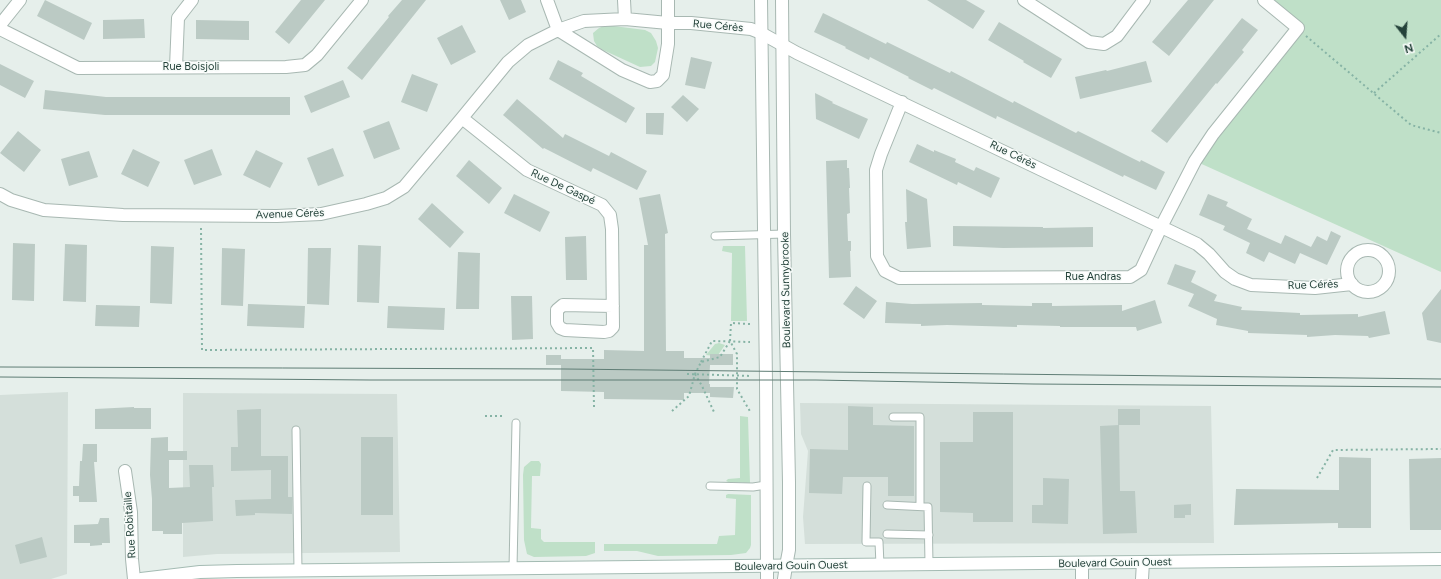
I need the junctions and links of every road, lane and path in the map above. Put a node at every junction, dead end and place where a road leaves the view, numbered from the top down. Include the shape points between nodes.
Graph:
1 (20, 0) edge
2 (192, 0) edge
3 (362, 0) edge
4 (547, 0) edge
5 (624, 0) edge
6 (668, 0) edge
7 (761, 0) edge
8 (782, 0) edge
9 (1024, 0) edge
10 (1144, 0) edge
11 (1264, 0) edge
12 (625, 19) junction
13 (668, 23) junction
14 (0, 25) edge
15 (1298, 28) junction
16 (0, 29) edge
17 (558, 30) junction
18 (761, 33) junction
19 (1441, 34) edge
20 (782, 44) junction
21 (176, 67) junction
22 (1374, 93) junction
23 (902, 102) junction
24 (462, 118) junction
25 (1441, 133) edge
26 (0, 194) edge
27 (201, 215) junction
28 (1161, 227) junction
29 (764, 234) junction
30 (784, 234) junction
31 (715, 236) dead end
32 (1352, 284) dead end
33 (613, 306) junction
34 (750, 324) dead end
35 (730, 341) junction
36 (750, 342) dead end
37 (701, 362) junction
38 (687, 374) dead end
39 (695, 374) junction
40 (737, 376) junction
41 (750, 376) dead end
42 (594, 407) dead end
43 (672, 411) dead end
44 (714, 412) dead end
45 (751, 413) dead end
46 (486, 416) dead end
47 (504, 416) dead end
48 (893, 417) dead end
49 (516, 423) dead end
50 (296, 430) dead end
51 (1441, 449) edge
52 (124, 471) dead end
53 (1317, 478) dead end
54 (766, 485) junction
55 (710, 486) dead end
56 (867, 486) dead end
57 (888, 505) dead end
58 (920, 506) junction
59 (887, 534) dead end
60 (929, 536) junction
61 (1441, 559) edge
62 (1143, 562) junction
63 (1082, 563) junction
64 (929, 564) junction
65 (880, 565) junction
66 (767, 566) junction
67 (786, 566) junction
68 (513, 568) junction
69 (298, 570) junction
70 (134, 579) edge
71 (141, 579) edge
72 (767, 579) edge
73 (784, 579) edge
74 (1082, 579) edge
75 (1142, 579) edge

1 - 14 street
2 - 21 street via 178,18
3 - 21 street, Rue Boisjoli via 317,56 305,64 286,67
4 - 17 street
5 - 12 street
6 - 13 street
7 - 18 street, Boulevard Sunnybrooke
8 - 20 street, Boulevard Sunnybrooke
9 - 10 street via 1088,42 1104,44 1117,36
11 - 15 street
12 - 13 street, Rue Cérès
12 - 17 street, Rue Cérès via 584,21
13 - 17 street via 668,44 663,75 657,81 650,82 622,70
13 - 18 street, Rue Cérès via 747,28
15 - 22 path
15 - 28 street, Rue Andras via 1213,134 1195,161
16 - 21 street, Rue Boisjoli via 78,68
17 - 24 street, Avenue Cérès via 528,45 508,62
18 - 20 street, Rue Cérès
18 - 29 street, Boulevard Sunnybrooke
19 - 22 path
20 - 23 street, Rue Cérès
20 - 30 street, Boulevard Sunnybrooke
22 - 25 path via 1410,125
23 - 28 street, Rue Cérès
23 - 28 street, Rue Andras via 876,170 877,256 884,271 899,278 1130,277 1141,270
24 - 27 street, Avenue Cérès via 404,187 386,198 321,214
24 - 33 street, Rue De Gaspé via 527,170 602,205 610,215 612,229
26 - 27 street, Avenue Cérès via 44,210 123,215
27 - 42 path via 202,350 593,348
28 - 32 street, Rue Cérès via 1197,244 1235,279 1251,285 1315,288
29 - 30 lane
29 - 31 lane
29 - 54 street, Boulevard Sunnybrooke
30 - 67 street, Boulevard Sunnybrooke via 789,490 789,550
33 - 33 street, Rue De Gaspé via 613,327 609,331 565,330 557,323 557,310 563,305
34 - 35 path via 731,323
35 - 36 path
35 - 37 path via 720,357
35 - 37 path via 712,342
35 - 40 path via 737,354
37 - 39 path
38 - 39 path
39 - 40 path
39 - 43 path via 689,396
39 - 44 path
40 - 41 path
40 - 45 path via 738,389
46 - 47 path
48 - 58 lane via 920,417
49 - 68 lane
50 - 69 lane
51 - 53 path via 1333,450
52 - 70 street, Rue Robitaille via 131,512
54 - 55 lane
54 - 66 street, Boulevard Sunnybrooke
56 - 65 lane via 866,542 879,542
57 - 58 lane
58 - 60 lane via 928,506
59 - 60 lane
60 - 64 lane
61 - 62 street, Boulevard Gouin Ouest
62 - 63 street, Boulevard Gouin Ouest
62 - 75 street
63 - 64 street, Boulevard Gouin Ouest
63 - 74 street
64 - 65 street, Boulevard Gouin Ouest
65 - 67 street, Boulevard Gouin Ouest
66 - 67 street, Boulevard Gouin Ouest
66 - 68 street, Boulevard Gouin Ouest
66 - 72 street, Boulevard Sunnybrooke
67 - 73 street, Boulevard Sunnybrooke
68 - 69 street, Boulevard Gouin Ouest
69 - 71 street, Boulevard Gouin Ouest via 200,572

